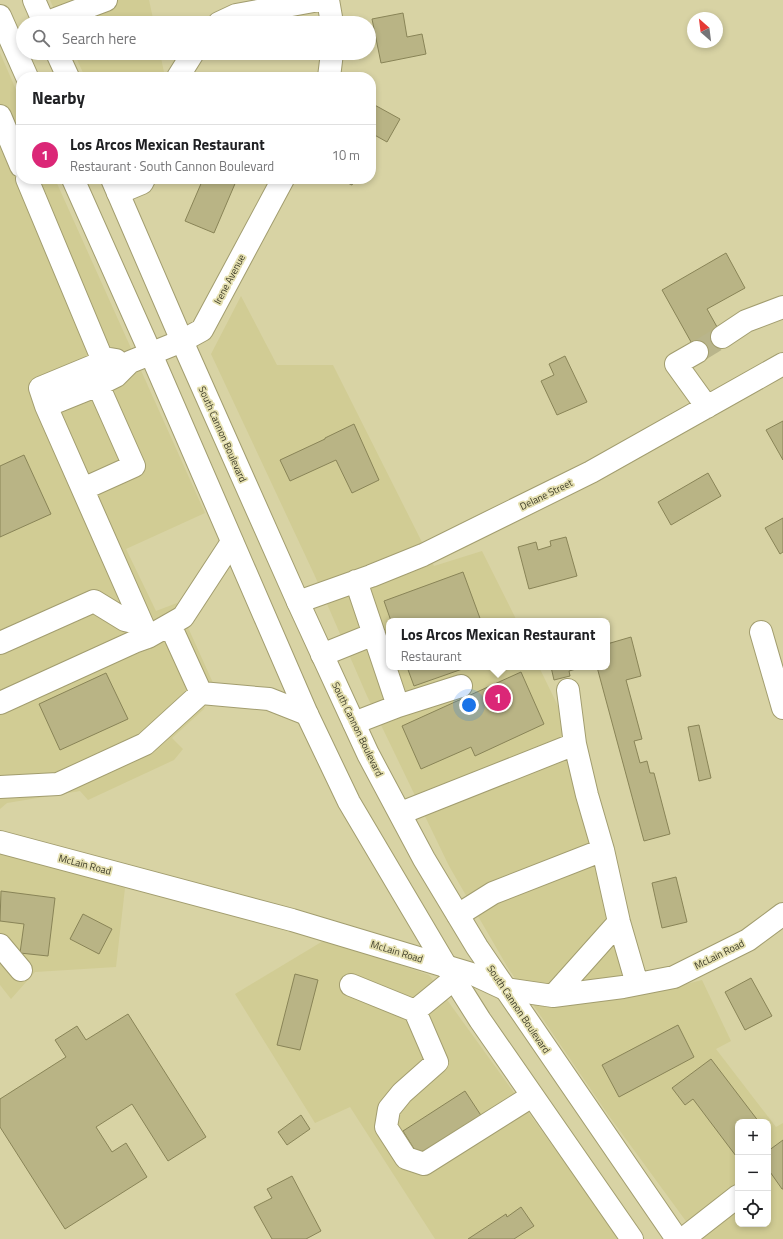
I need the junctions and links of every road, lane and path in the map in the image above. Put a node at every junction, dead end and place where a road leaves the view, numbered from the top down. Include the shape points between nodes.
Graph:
1 (34, 0) edge
2 (106, 0) edge
3 (319, 0) edge
4 (328, 0) edge
5 (0, 16) edge
6 (42, 16) edge
7 (64, 16) edge
8 (234, 16) edge
9 (331, 16) edge
10 (16, 52) edge
11 (19, 60) edge
12 (60, 60) edge
13 (189, 60) edge
14 (331, 60) edge
15 (25, 72) edge
16 (66, 72) edge
17 (181, 72) edge
18 (330, 72) edge
19 (0, 116) edge
20 (16, 154) edge
21 (29, 184) edge
22 (75, 184) edge
23 (133, 184) edge
24 (273, 184) edge
25 (115, 186) edge
26 (783, 307) edge
27 (722, 337) tunnel mouth
28 (182, 341) junction
29 (697, 352) tunnel mouth
30 (151, 354) junction
31 (103, 361) junction
32 (130, 362) junction
33 (783, 364) edge
34 (98, 385) junction
35 (46, 406) junction
36 (707, 407) junction
37 (83, 489) junction
38 (232, 542) junction
39 (356, 581) junction
40 (298, 602) junction
41 (170, 625) junction
42 (145, 630) junction
43 (761, 632) dead end
44 (374, 634) junction
45 (0, 643) edge
46 (322, 655) junction
47 (461, 686) dead end
48 (568, 690) dead end
49 (201, 693) junction
50 (0, 703) edge
51 (398, 706) junction
52 (783, 708) edge
53 (306, 714) junction
54 (354, 723) junction
55 (575, 744) junction
56 (0, 787) edge
57 (401, 813) junction
58 (0, 842) edge
59 (603, 850) junction
60 (783, 914) edge
61 (458, 915) junction
62 (619, 922) junction
63 (0, 945) edge
64 (21, 970) dead end
65 (450, 972) junction
66 (637, 984) junction
67 (351, 985) dead end
68 (505, 989) junction
69 (553, 996) junction
70 (415, 1011) junction
71 (532, 1096) junction
72 (735, 1198) edge
73 (632, 1239) edge
74 (677, 1239) edge
75 (683, 1239) edge

1 - 6 main road
2 - 7 main road
3 - 8 main road
4 - 9 main road
5 - 10 main road
11 - 15 main road
12 - 16 main road
13 - 17 main road
14 - 18 main road
19 - 20 main road
21 - 31 main road
22 - 30 main road
23 - 25 main road
24 - 28 main road, Irene Avenue via 202,330
25 - 28 main road, South Cannon Boulevard
26 - 27 main road via 746,322
28 - 30 main road, Irene Avenue
28 - 40 main road, South Cannon Boulevard
29 - 36 main road via 676,364
30 - 32 main road, Irene Avenue
30 - 38 main road
31 - 32 main road via 110,359
31 - 35 main road via 40,388
32 - 34 main road via 116,376
33 - 36 main road, Delane Street
34 - 35 main road
34 - 37 main road via 134,466
35 - 37 main road
36 - 39 main road, Delane Street via 591,472 423,554
37 - 42 main road
38 - 41 main road via 183,617
38 - 53 main road
39 - 40 main road, Delane Street
39 - 44 main road
40 - 46 main road, South Cannon Boulevard
41 - 42 main road
41 - 49 main road
42 - 45 main road via 94,601
42 - 50 main road via 134,642
43 - 52 main road
44 - 46 main road
44 - 51 main road
46 - 54 main road, South Cannon Boulevard
47 - 51 main road
48 - 55 main road
49 - 53 main road via 269,699
49 - 56 main road via 145,744 58,784
51 - 54 main road
53 - 65 main road via 349,802
54 - 57 main road, South Cannon Boulevard
55 - 57 main road
55 - 59 main road
57 - 61 main road, South Cannon Boulevard via 424,859
58 - 65 main road, McLain Road via 242,905
59 - 61 main road via 492,893
59 - 62 main road
60 - 66 main road, McLain Road via 748,940 674,977
61 - 68 main road, South Cannon Boulevard
62 - 66 main road
62 - 69 main road
63 - 64 main road
65 - 68 main road, McLain Road via 474,975
65 - 70 main road
65 - 71 main road
66 - 69 main road, McLain Road
67 - 70 main road
68 - 69 main road, McLain Road
68 - 74 main road, South Cannon Boulevard
70 - 71 main road via 437,1062 396,1101 386,1127 406,1158 424,1164
71 - 73 main road
72 - 75 main road

